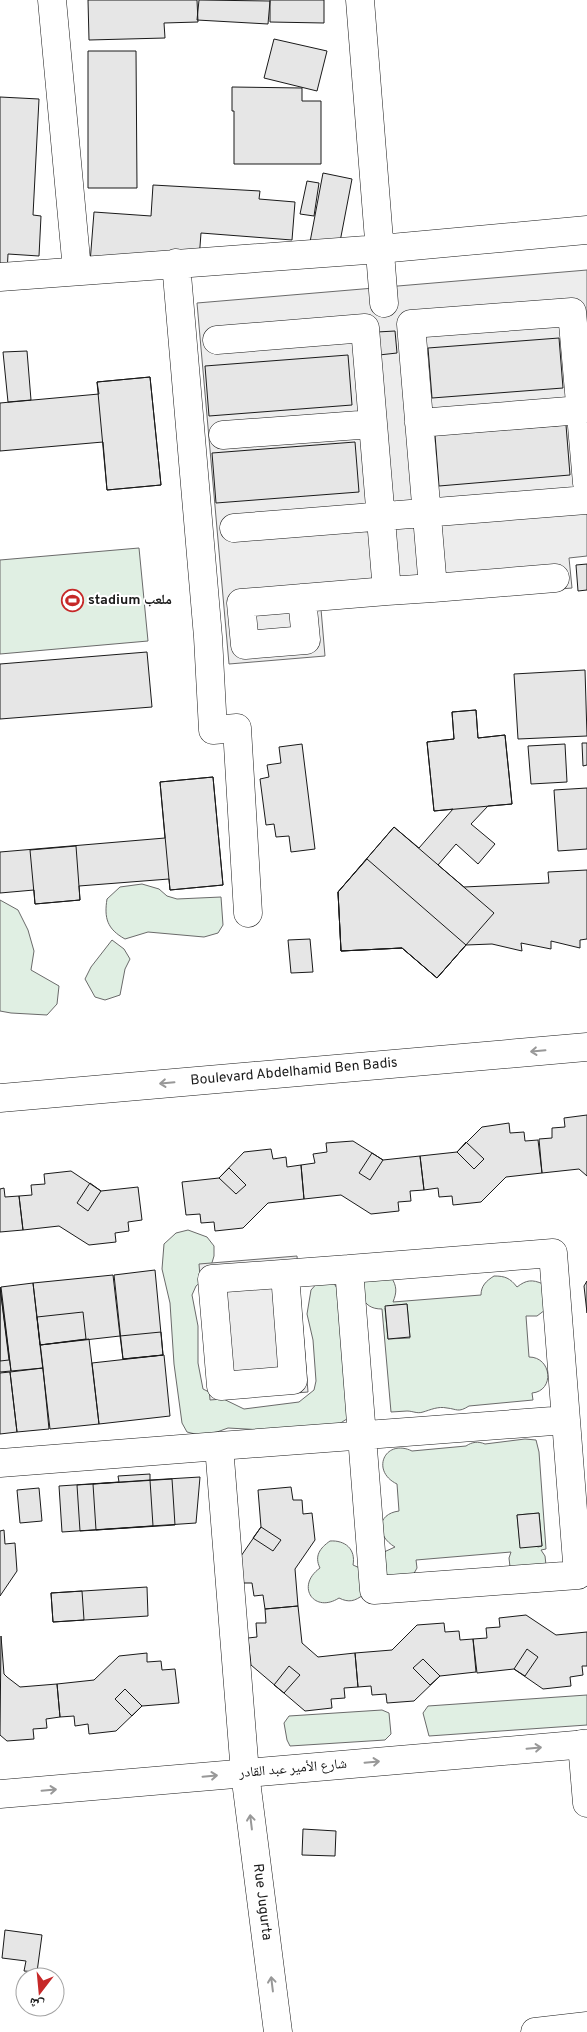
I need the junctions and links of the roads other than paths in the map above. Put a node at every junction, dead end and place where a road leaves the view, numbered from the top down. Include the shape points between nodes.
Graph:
1 (52, 0) edge
2 (360, 0) edge
3 (587, 230) edge
4 (380, 249) junction
5 (176, 263) junction
6 (77, 270) junction
7 (0, 277) edge
8 (384, 303) junction
9 (411, 324) junction
10 (365, 328) junction
11 (217, 340) dead end
12 (581, 410) junction
13 (420, 423) junction
14 (373, 424) junction
15 (223, 436) dead end
16 (587, 483) edge
17 (587, 500) edge
18 (427, 513) junction
19 (380, 517) junction
20 (234, 528) dead end
21 (555, 578) dead end
22 (433, 588) junction
23 (386, 591) junction
24 (302, 598) dead end
25 (248, 914) dead end
26 (587, 1047) edge
27 (0, 1098) edge
28 (349, 1268) junction
29 (285, 1274) junction
30 (566, 1420) junction
31 (362, 1436) junction
32 (219, 1446) junction
33 (0, 1463) edge
34 (585, 1744) edge
35 (245, 1773) junction
36 (0, 1794) edge
37 (587, 1803) edge
38 (587, 2026) edge
39 (278, 2032) edge
40 (535, 2032) edge

1 - 6 street
2 - 4 street
3 - 4 street
4 - 5 street
4 - 8 street
5 - 6 street
5 - 25 street via 213,730 237,728
6 - 7 street
8 - 9 street
8 - 10 street
9 - 12 street via 572,312
9 - 13 street
10 - 11 street
10 - 14 street
12 - 13 street
12 - 16 street
13 - 18 street
14 - 15 street
14 - 19 street
17 - 18 street
18 - 19 street
18 - 22 street
19 - 20 street
19 - 23 street
21 - 22 street
22 - 23 street
23 - 24 street
26 -> 27 street, Boulevard Abdelhamid Ben Badis
28 - 29 street
28 - 30 street via 553,1253
28 - 31 street
29 - 29 street via 212,1279 221,1386 293,1380
30 - 31 street
30 - 31 street via 578,1575 374,1590
31 - 32 street
32 - 33 street
32 - 35 street, Rue Jugurta
35 -> 34 street, شارع الأمير عبد القادر
34 - 37 street
36 -> 35 street, شارع الأمير عبد القادر
39 -> 35 street, Rue Jugurta
38 - 40 street

